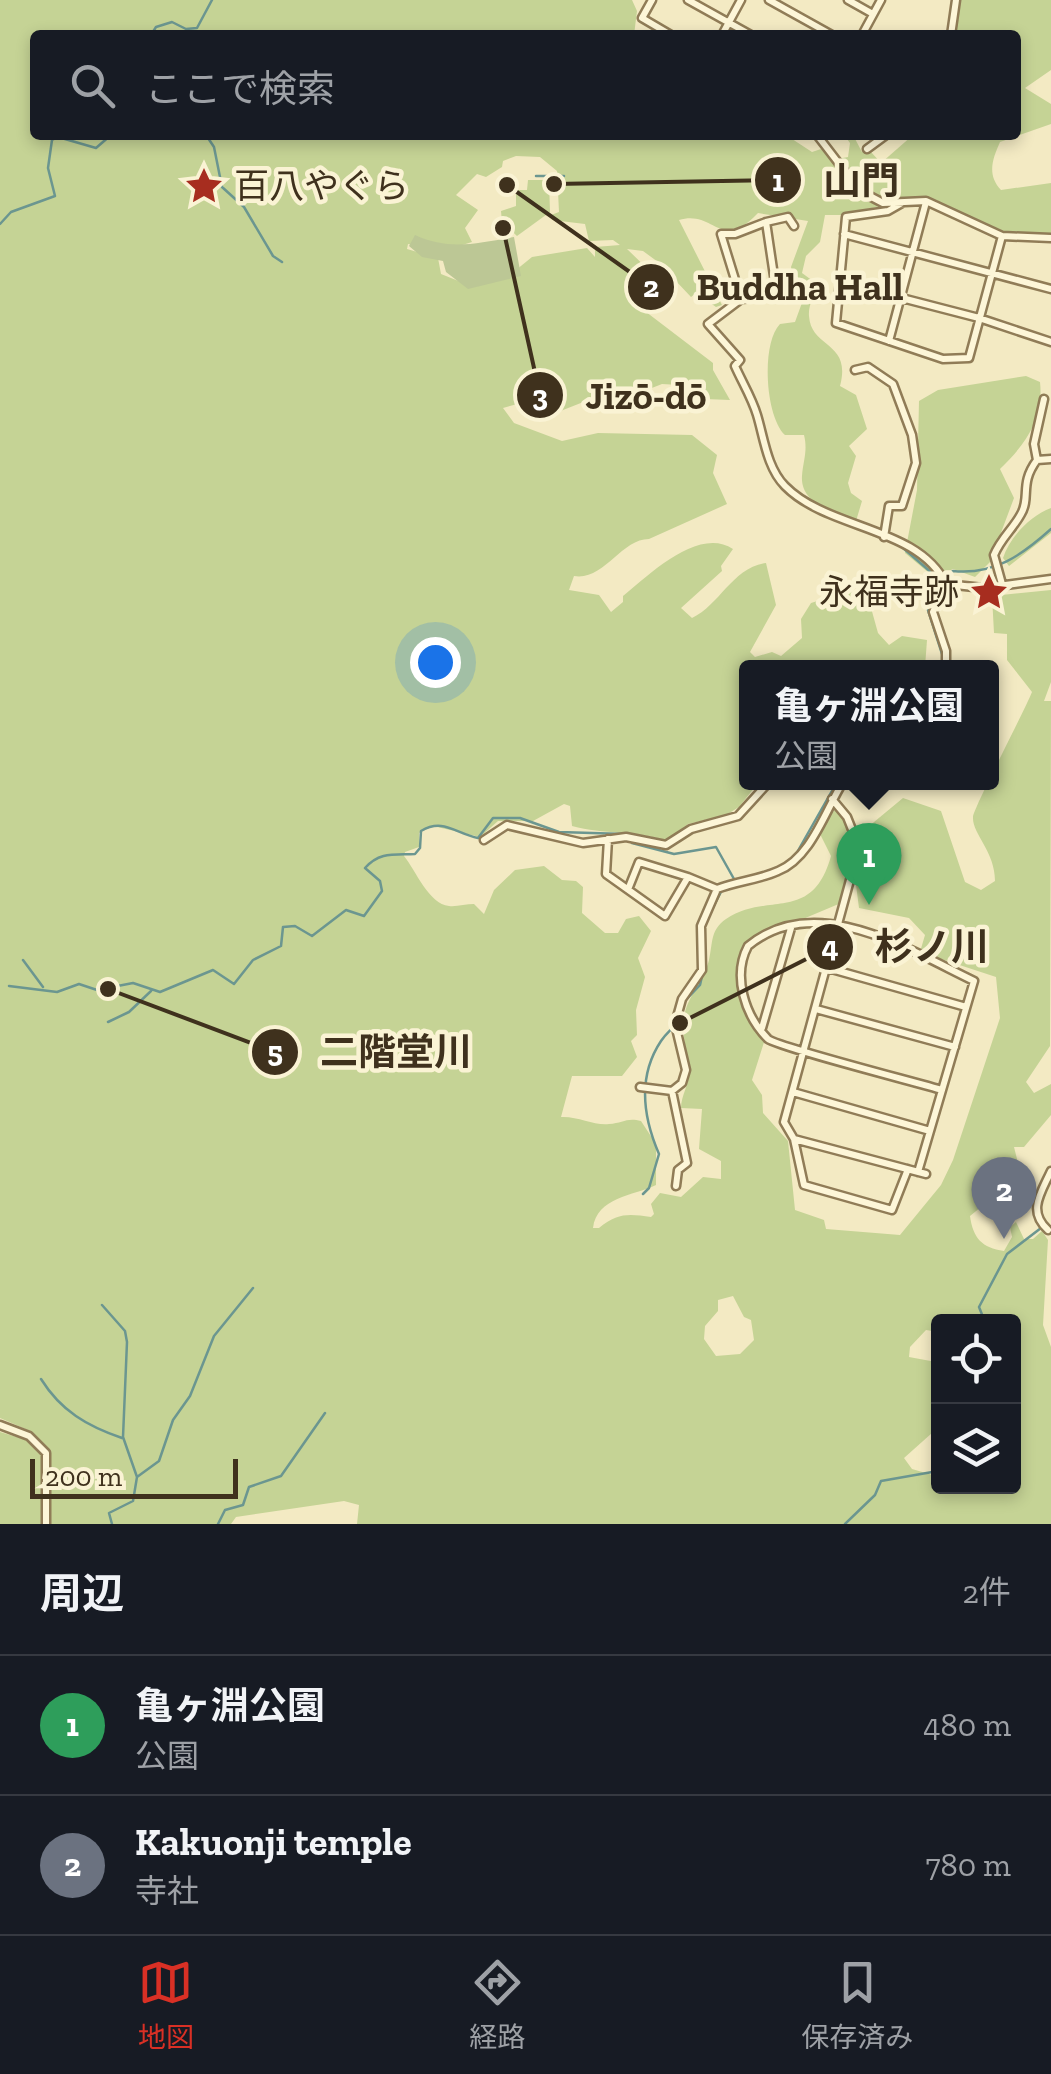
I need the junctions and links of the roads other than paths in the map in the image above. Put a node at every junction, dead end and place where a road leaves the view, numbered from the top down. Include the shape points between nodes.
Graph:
1 (652, 0) edge
2 (688, 0) edge
3 (741, 0) edge
4 (769, 0) edge
5 (848, 0) edge
6 (881, 0) edge
7 (956, 0) edge
8 (873, 14) junction
9 (728, 23) junction
10 (662, 30) edge
11 (724, 30) edge
12 (741, 30) edge
13 (823, 30) edge
14 (865, 30) edge
15 (953, 30) edge
16 (821, 140) edge
17 (879, 140) edge
18 (868, 148) dead end
19 (902, 202) junction
20 (926, 202) junction
21 (766, 222) junction
22 (794, 226) dead end
23 (844, 234) junction
24 (1002, 236) junction
25 (1051, 238) edge
26 (912, 252) junction
27 (991, 273) junction
28 (840, 282) junction
29 (1051, 289) edge
30 (900, 298) junction
31 (741, 299) junction
32 (979, 318) junction
33 (889, 341) junction
34 (1051, 342) edge
35 (855, 370) dead end
36 (1044, 399) dead end
37 (1036, 460) junction
38 (1051, 460) edge
39 (884, 537) junction
40 (1051, 579) edge
41 (946, 584) junction
42 (1002, 584) junction
43 (946, 660) edge
44 (762, 790) edge
45 (838, 790) edge
46 (832, 799) junction
47 (608, 839) junction
48 (484, 840) dead end
49 (688, 877) junction
50 (629, 887) junction
51 (721, 888) junction
52 (791, 927) junction
53 (840, 927) junction
54 (828, 968) junction
55 (966, 1007) junction
56 (816, 1009) junction
57 (762, 1028) junction
58 (955, 1047) junction
59 (805, 1050) junction
60 (640, 1088) dead end
61 (942, 1090) junction
62 (672, 1091) junction
63 (793, 1092) junction
64 (930, 1132) junction
65 (794, 1139) junction
66 (908, 1168) junction
67 (1051, 1172) edge
68 (676, 1186) dead end
69 (1048, 1230) dead end
70 (0, 1425) edge
71 (46, 1524) edge

1 - 10 street via 642,18
2 - 9 street
3 - 9 street
4 - 13 street
5 - 8 street
6 - 8 street
7 - 15 street
8 - 14 street
9 - 11 street
9 - 12 street
16 - 19 street via 860,191 883,203
17 - 18 street
19 - 20 street
19 - 23 street via 847,216
20 - 24 street
20 - 26 street
21 - 22 street via 788,217
21 - 31 street via 776,296
21 - 31 street via 721,234
23 - 26 street
23 - 28 street
24 - 25 street
24 - 27 street
26 - 27 street
26 - 30 street
27 - 29 street
27 - 32 street
28 - 30 street
28 - 33 street via 836,323
30 - 32 street
30 - 33 street
31 - 39 street via 708,324 740,360 734,366 780,482 830,518
32 - 33 street via 970,358 942,359
32 - 34 street
35 - 39 street via 868,367 893,384 917,456 902,506 888,506
36 - 37 street
37 - 38 street
37 - 42 street via 1024,478 1023,512 994,555
39 - 41 street via 911,550
40 - 42 street
41 - 42 street
41 - 43 street via 933,612
44 - 47 street via 738,816 691,829 666,845
45 - 46 street
46 - 51 street via 794,862
46 - 53 street via 860,848
47 - 48 street via 583,843 508,825
47 - 50 street via 606,874
49 - 50 street via 639,862
49 - 50 street via 665,916
49 - 51 street
51 - 62 street via 700,926 702,970 680,1003 675,1024 686,1070
52 - 53 street via 816,920
52 - 57 street
52 - 57 street via 752,941 743,956 743,1001
53 - 54 street
53 - 55 street via 895,940 974,981
54 - 55 street
54 - 56 street
55 - 58 street
56 - 58 street
56 - 59 street
57 - 59 street via 768,1039
58 - 61 street
59 - 61 street
59 - 63 street
60 - 62 street
61 - 64 street
62 - 68 street via 687,1163 678,1170
63 - 64 street
63 - 65 street via 784,1122
64 - 66 street via 922,1173
65 - 66 street
65 - 66 street via 804,1185 892,1210
67 - 69 street via 1036,1202
70 - 71 street via 30,1436 46,1452

